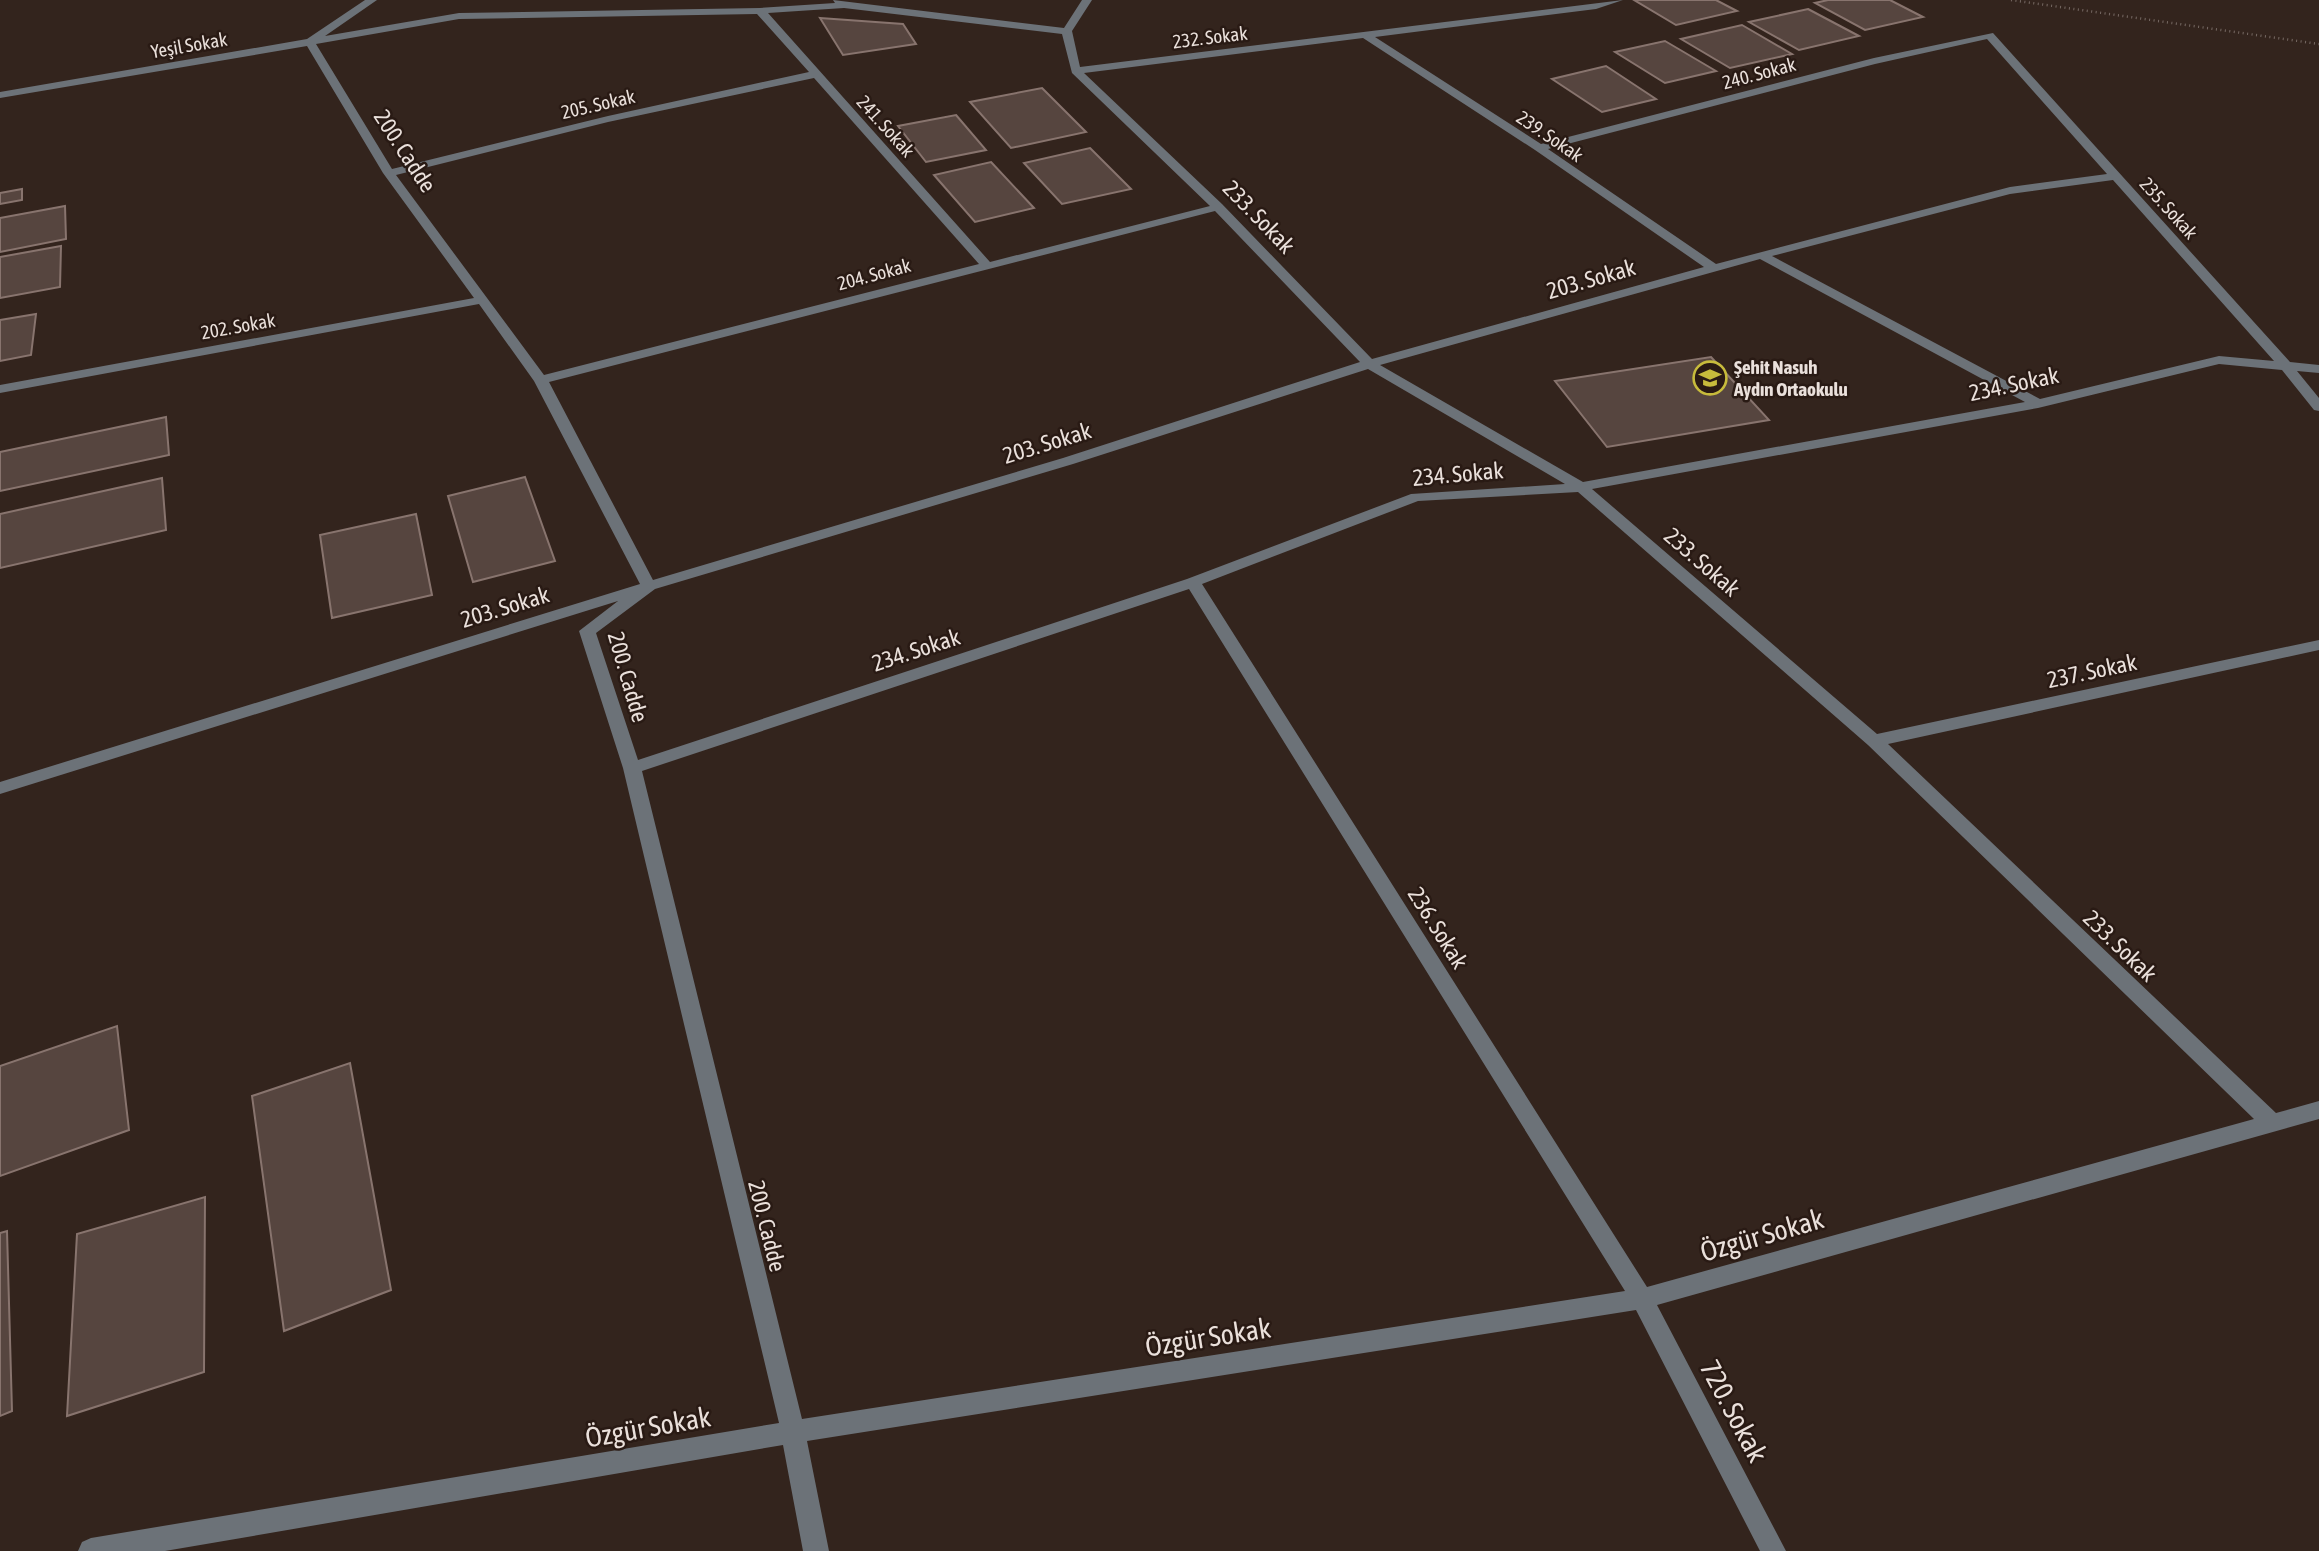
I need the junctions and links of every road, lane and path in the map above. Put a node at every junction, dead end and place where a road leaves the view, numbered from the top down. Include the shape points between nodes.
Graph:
1 (372, 0) edge
2 (1087, 0) edge
3 (1618, 0) edge
4 (2011, 0) edge
5 (841, 3) edge
6 (760, 11) junction
7 (1067, 31) junction
8 (1365, 35) junction
9 (1989, 35) joint
10 (310, 42) junction
11 (2319, 44) edge
12 (1076, 71) junction
13 (816, 74) junction
14 (0, 95) edge
15 (1539, 148) junction
16 (389, 173) junction
17 (2117, 176) junction
18 (1218, 207) junction
19 (1761, 255) junction
20 (986, 265) junction
21 (1714, 268) junction
22 (482, 300) junction
23 (1369, 364) junction
24 (2286, 366) junction
25 (2319, 369) edge
26 (541, 380) junction
27 (0, 389) edge
28 (2038, 404) junction
29 (2319, 407) edge
30 (1581, 487) junction
31 (1193, 582) junction
32 (649, 586) junction
33 (2319, 645) edge
34 (1874, 741) junction
35 (632, 768) junction
36 (0, 788) edge
37 (2319, 1110) edge
38 (2272, 1124) junction
39 (1642, 1299) junction
40 (793, 1432) junction
41 (91, 1551) edge
42 (816, 1551) edge
43 (1773, 1551) edge

1 - 10 street, Yeşil Sokak
2 - 7 street
3 - 8 street, 232. Sokak
4 - 11 path
5 - 6 street
5 - 7 street
6 - 10 street via 459,16
6 - 13 street, 241. Sokak
7 - 12 street
8 - 12 street, 232. Sokak
8 - 15 street, 239. Sokak
9 - 15 street, 240. Sokak
9 - 17 street, 235. Sokak
10 - 14 street, Yeşil Sokak
10 - 16 street, 200. Cadde
12 - 18 street, 233. Sokak
13 - 16 street, 205. Sokak
13 - 20 street, 241. Sokak
15 - 21 street, 239. Sokak
16 - 22 street, 200. Cadde
17 - 19 street, 203. Sokak via 2010,191
17 - 24 street, 235. Sokak
18 - 20 street, 204. Sokak
18 - 23 street, 233. Sokak
19 - 21 street, 203. Sokak
19 - 28 street
20 - 26 street, 204. Sokak
21 - 23 street, 203. Sokak
22 - 26 street, 200. Cadde
22 - 27 street, 202. Sokak
23 - 30 street, 233. Sokak
23 - 32 street, 203. Sokak via 1068,461
24 - 25 street, 234. Sokak
24 - 28 street, 234. Sokak via 2219,360
24 - 29 street, 235. Sokak
26 - 32 street, 200. Cadde
28 - 30 street, 234. Sokak
30 - 31 street, 234. Sokak via 1416,497
30 - 34 street, 233. Sokak
31 - 35 street, 234. Sokak
31 - 39 street, 236. Sokak
32 - 35 street, 200. Cadde via 587,631
32 - 36 street, 203. Sokak
33 - 34 street, 237. Sokak
34 - 38 street, 233. Sokak
35 - 40 street, 200. Cadde
37 - 38 street, Özgür Sokak
38 - 39 street, Özgür Sokak
39 - 40 street, Özgür Sokak
39 - 43 street, 720. Sokak
40 - 41 street, Özgür Sokak
40 - 42 street, 200. Cadde

